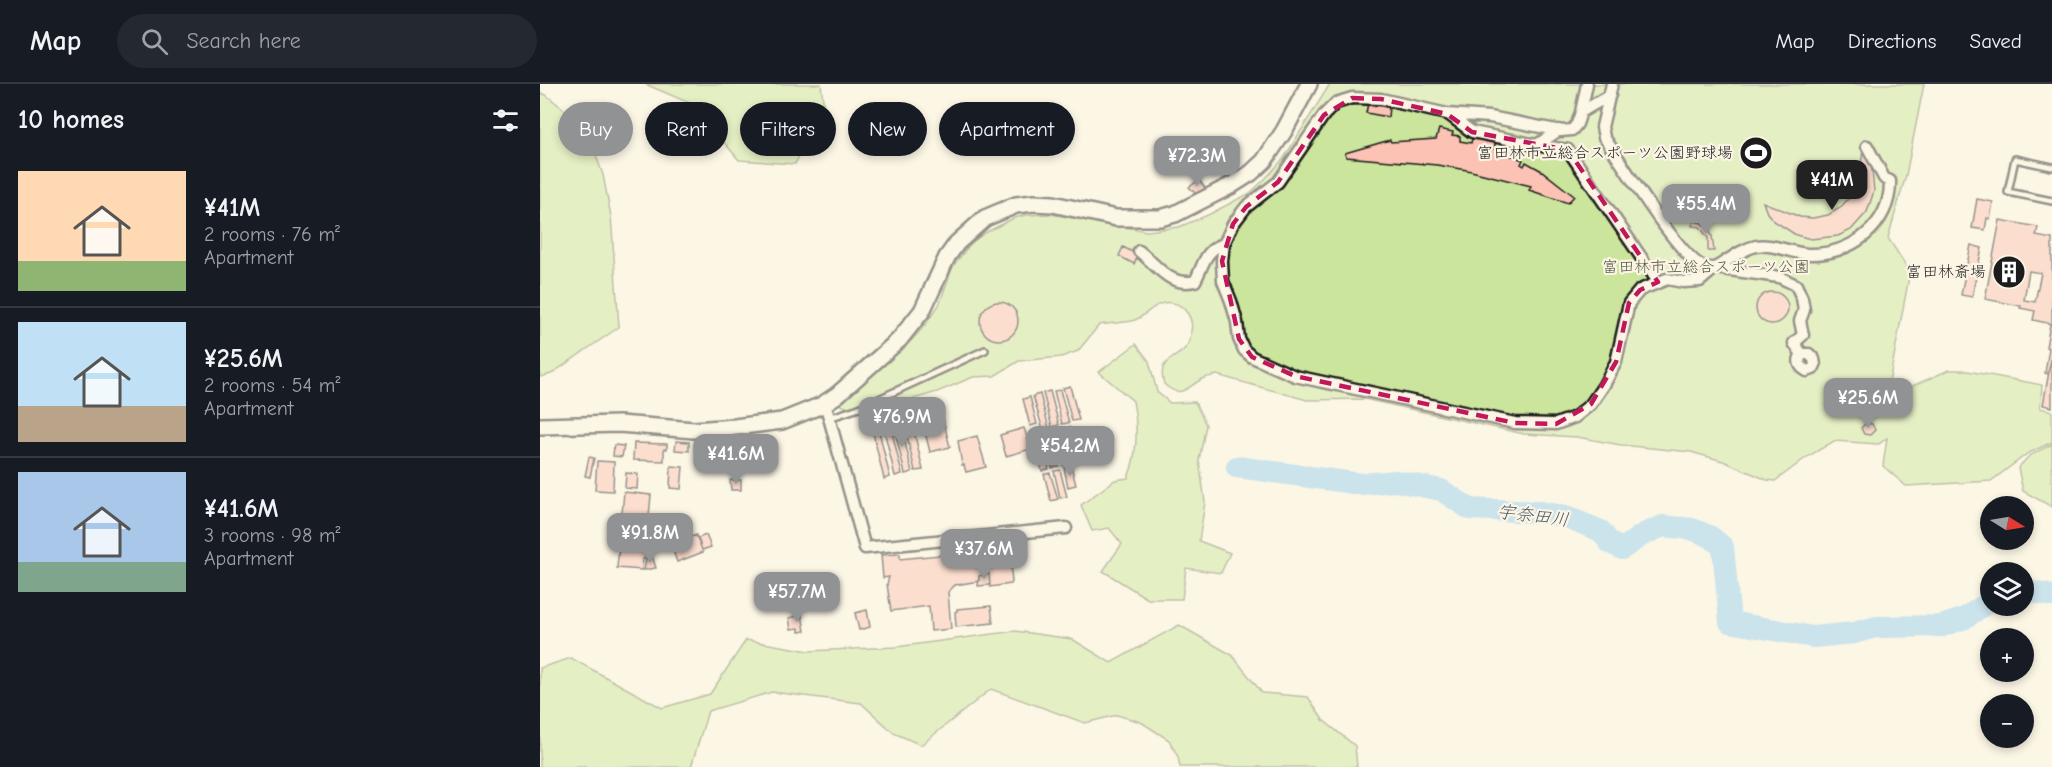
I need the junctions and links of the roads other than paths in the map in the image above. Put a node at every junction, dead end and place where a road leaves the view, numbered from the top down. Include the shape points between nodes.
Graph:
1 (1309, 84) edge
2 (1587, 84) edge
3 (1611, 89) edge
4 (1581, 112) junction
5 (1447, 114) junction
6 (1558, 130) junction
7 (1537, 145) junction
8 (1867, 146) dead end
9 (2052, 167) edge
10 (2052, 201) edge
11 (1224, 244) junction
12 (1139, 251) dead end
13 (1715, 268) junction
14 (1658, 282) junction
15 (985, 350) dead end
16 (1802, 354) dead end
17 (827, 410) junction
18 (540, 426) edge
19 (1066, 528) dead end

1 - 17 street via 1264,161 1232,185 1175,214 1116,218 1034,203 1016,205 985,218 947,257 922,311 899,340
2 - 4 street
3 - 4 street
3 - 13 street via 1602,127 1604,137 1684,251 1702,266
4 - 6 street via 1572,130
5 - 6 street via 1490,117
5 - 7 street via 1472,132
5 - 11 street via 1381,99 1352,98 1336,103 1278,182 1246,207
6 - 7 street
7 - 14 street via 1568,150
8 - 13 street via 1884,178 1890,181 1890,193 1887,206 1866,235 1830,253 1806,254 1758,246
9 - 10 lane via 2015,159 2008,192
11 - 12 street via 1214,247 1195,281 1187,283 1168,277
11 - 14 street via 1223,281 1238,322 1239,339 1252,357 1295,376 1515,423 1556,424 1575,417 1591,404 1616,362 1629,303 1640,290
13 - 14 street via 1700,281
13 - 16 street via 1779,277 1796,285 1804,310 1800,321 1803,335 1794,343
15 - 17 lane via 859,408
17 - 18 street via 782,421 694,430 619,424
17 - 19 street via 865,548

